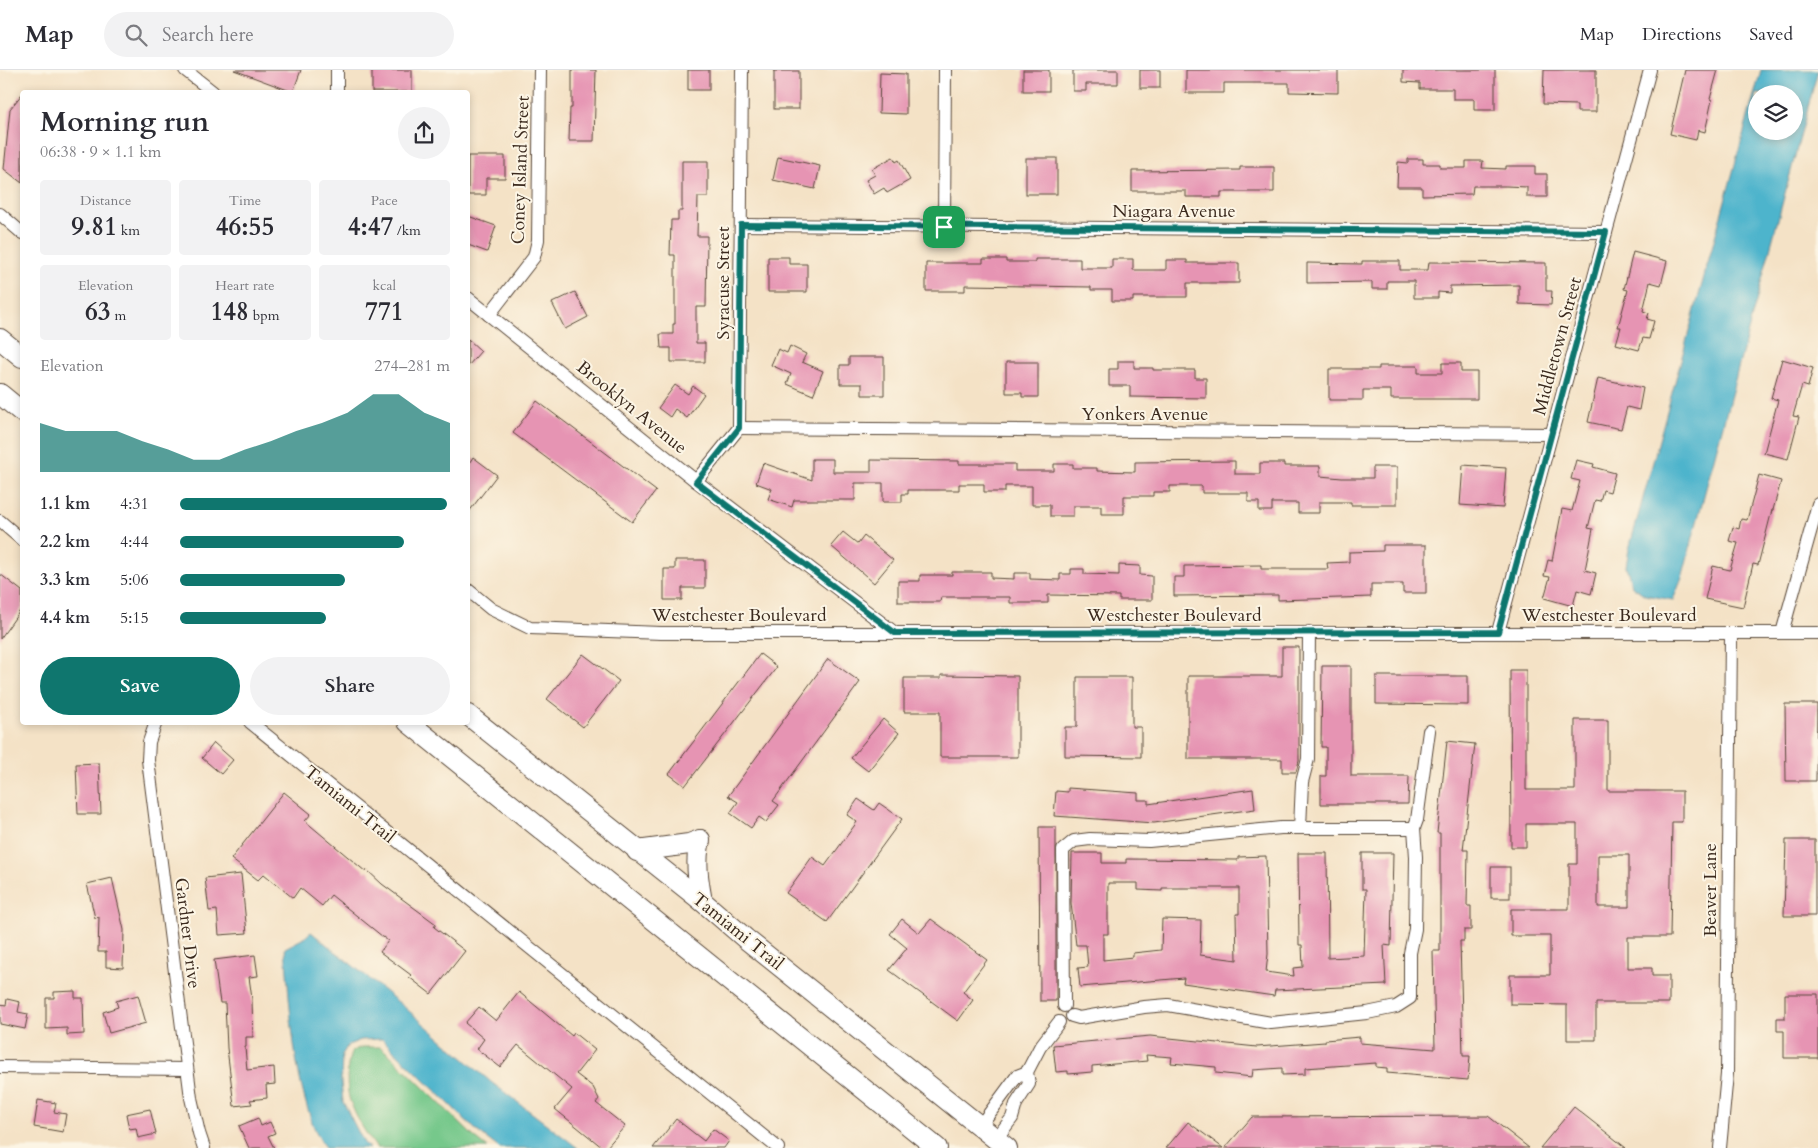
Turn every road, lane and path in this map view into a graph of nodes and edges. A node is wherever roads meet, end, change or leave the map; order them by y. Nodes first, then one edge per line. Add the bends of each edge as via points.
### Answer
1 (185, 70) edge
2 (337, 70) edge
3 (540, 70) edge
4 (742, 70) edge
5 (945, 70) edge
6 (1650, 70) edge
7 (210, 90) edge
8 (337, 90) edge
9 (0, 214) edge
10 (741, 225) junction
11 (944, 227) junction
12 (20, 231) edge
13 (1606, 232) junction
14 (470, 300) edge
15 (489, 315) junction
16 (0, 339) edge
17 (20, 355) edge
18 (0, 394) edge
19 (20, 410) edge
20 (739, 428) junction
21 (1551, 434) junction
22 (696, 482) junction
23 (1818, 504) edge
24 (0, 521) edge
25 (20, 538) edge
26 (470, 592) edge
27 (1310, 632) junction
28 (1498, 632) junction
29 (895, 633) junction
30 (1730, 633) junction
31 (1782, 633) junction
32 (1818, 633) edge
33 (470, 717) edge
34 (155, 725) edge
35 (254, 725) edge
36 (412, 725) edge
37 (1429, 731) dead end
38 (1300, 828) junction
39 (1414, 828) junction
40 (637, 851) junction
41 (702, 901) junction
42 (1068, 1011) junction
43 (0, 1067) edge
44 (187, 1069) junction
45 (1027, 1072) junction
46 (980, 1126) junction
47 (1001, 1144) edge
48 (204, 1148) edge
49 (778, 1148) edge
50 (937, 1148) edge
51 (1720, 1148) edge

1 - 7 street
2 - 8 street
3 - 15 street, Coney Island Street via 538,240 534,257
4 - 10 street, Syracuse Street
5 - 11 street
6 - 13 street, Middletown Street
9 - 12 street
10 - 11 street, Niagara Avenue
10 - 20 street, Syracuse Street
11 - 13 street, Niagara Avenue
13 - 21 street, Middletown Street
14 - 15 street, Brooklyn Avenue
15 - 22 street, Brooklyn Avenue
16 - 17 main road
18 - 19 main road
20 - 21 street, Yonkers Avenue
20 - 22 street
21 - 28 street, Middletown Street
22 - 29 street, Brooklyn Avenue
23 - 31 street
24 - 25 street
26 - 29 street, Westchester Boulevard via 491,609 530,628 661,633
27 - 28 street, Westchester Boulevard
27 - 29 street, Westchester Boulevard
27 - 38 street via 1308,758 1302,782
28 - 30 street, Westchester Boulevard
30 - 31 street, Westchester Boulevard
30 - 51 street, Beaver Lane via 1727,1074
31 - 32 street, Westchester Boulevard
33 - 40 main road, Tamiami Trail
34 - 44 street, Gardner Drive via 149,742 148,760
35 - 49 street, Tamiami Trail
36 - 50 main road
37 - 39 street
38 - 39 street
38 - 42 street via 1148,841 1090,839 1074,842 1063,850
39 - 42 street via 1415,929 1410,953 1410,998 1396,1007 1271,1023 1168,1005 1079,1018
40 - 41 main road, Tamiami Trail
40 - 41 main road via 664,849 700,840 697,879
41 - 46 main road, Tamiami Trail
42 - 45 street via 1067,1023 1059,1022 1040,1047
43 - 44 street
44 - 48 street, Gardner Drive via 194,1116
45 - 46 street via 1017,1076
45 - 47 street via 1029,1084 1016,1104
46 - 47 main road, Tamiami Trail

